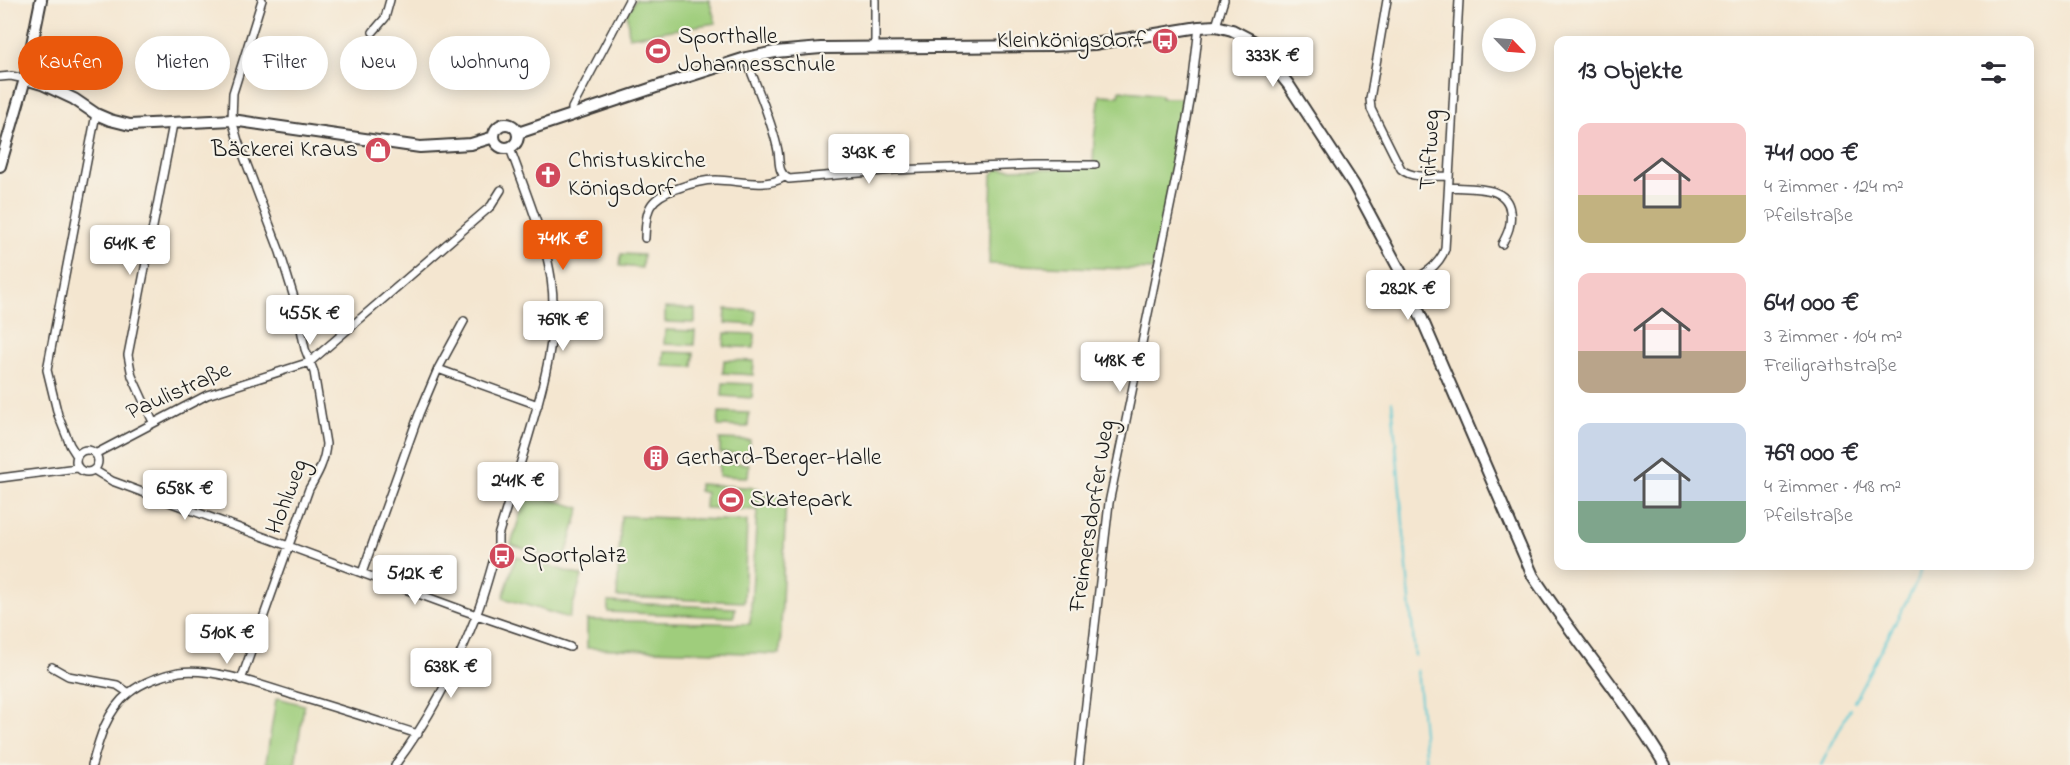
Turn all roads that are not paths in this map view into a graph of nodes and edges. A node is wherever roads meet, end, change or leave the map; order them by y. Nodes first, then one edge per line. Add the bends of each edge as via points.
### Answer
1 (41, 0) edge
2 (262, 0) edge
3 (390, 0) edge
4 (629, 0) edge
5 (875, 0) edge
6 (1224, 0) edge
7 (1387, 0) edge
8 (1459, 0) edge
9 (1216, 26) junction
10 (1200, 27) junction
11 (373, 32) dead end
12 (34, 36) edge
13 (875, 47) junction
14 (746, 58) junction
15 (0, 77) edge
16 (18, 78) edge
17 (22, 90) edge
18 (55, 90) edge
19 (96, 114) junction
20 (572, 115) junction
21 (232, 120) junction
22 (173, 124) junction
23 (518, 133) junction
24 (494, 137) junction
25 (510, 148) junction
26 (1095, 165) dead end
27 (0, 166) edge
28 (1448, 176) junction
29 (784, 177) junction
30 (1449, 187) junction
31 (501, 190) dead end
32 (645, 238) dead end
33 (1502, 244) dead end
34 (1406, 282) junction
35 (464, 321) dead end
36 (310, 362) junction
37 (438, 369) junction
38 (538, 405) junction
39 (153, 422) junction
40 (95, 454) junction
41 (77, 456) junction
42 (77, 468) junction
43 (94, 470) junction
44 (0, 478) edge
45 (289, 546) junction
46 (362, 573) junction
47 (476, 615) junction
48 (570, 647) dead end
49 (52, 667) dead end
50 (241, 680) junction
51 (129, 693) junction
52 (418, 734) junction
53 (92, 765) edge
54 (395, 765) edge
55 (1079, 765) edge
56 (1665, 765) edge

1 - 12 street
2 - 21 street via 233,93
3 - 11 street via 385,18
4 - 20 street via 572,108
5 - 13 street
6 - 9 street
7 - 28 street via 1371,109 1404,173
8 - 28 street, Triftweg
9 - 10 street
9 - 34 street via 1253,41 1288,84 1354,184
10 - 13 street via 1094,44
10 - 55 street, Freimersdorfer Weg via 1179,164 1109,503
13 - 14 street via 775,51
14 - 20 street
14 - 29 street via 777,144 779,168
15 - 16 street
17 - 27 street
18 - 19 street
19 - 22 street via 130,125
19 - 41 street via 47,370 58,415
20 - 23 street
21 - 22 street
21 - 24 street via 420,147 471,144
21 - 36 street, Hohlweg via 280,252
22 - 39 street via 128,355 132,376
23 - 24 street via 514,126 502,124
23 - 25 street via 518,140
24 - 25 street via 500,147
25 - 38 street via 552,280 553,333
26 - 29 street via 903,169 794,180
28 - 30 street, Triftweg
29 - 32 street via 773,183 695,182 665,192 652,201
30 - 33 street via 1494,191 1504,196 1511,218
30 - 34 street, Triftweg via 1442,256 1425,273
31 - 36 street, Paulistraße via 491,206
34 - 56 street via 1533,576
35 - 37 street
36 - 39 street, Paulistraße via 207,395
36 - 45 street, Hohlweg via 325,454
37 - 38 street
37 - 46 street
38 - 47 street
39 - 40 street, Paulistraße
40 - 41 street, Paulistraße via 86,450
40 - 43 street via 98,461
41 - 42 street
42 - 43 street via 83,472
42 - 44 street
43 - 45 street via 112,481
45 - 46 street
45 - 50 street, Hohlweg
46 - 47 street
47 - 48 street
47 - 52 street
49 - 51 street via 68,676 117,685
50 - 51 street via 180,672
50 - 52 street
51 - 53 street via 113,710 103,729
52 - 54 street

